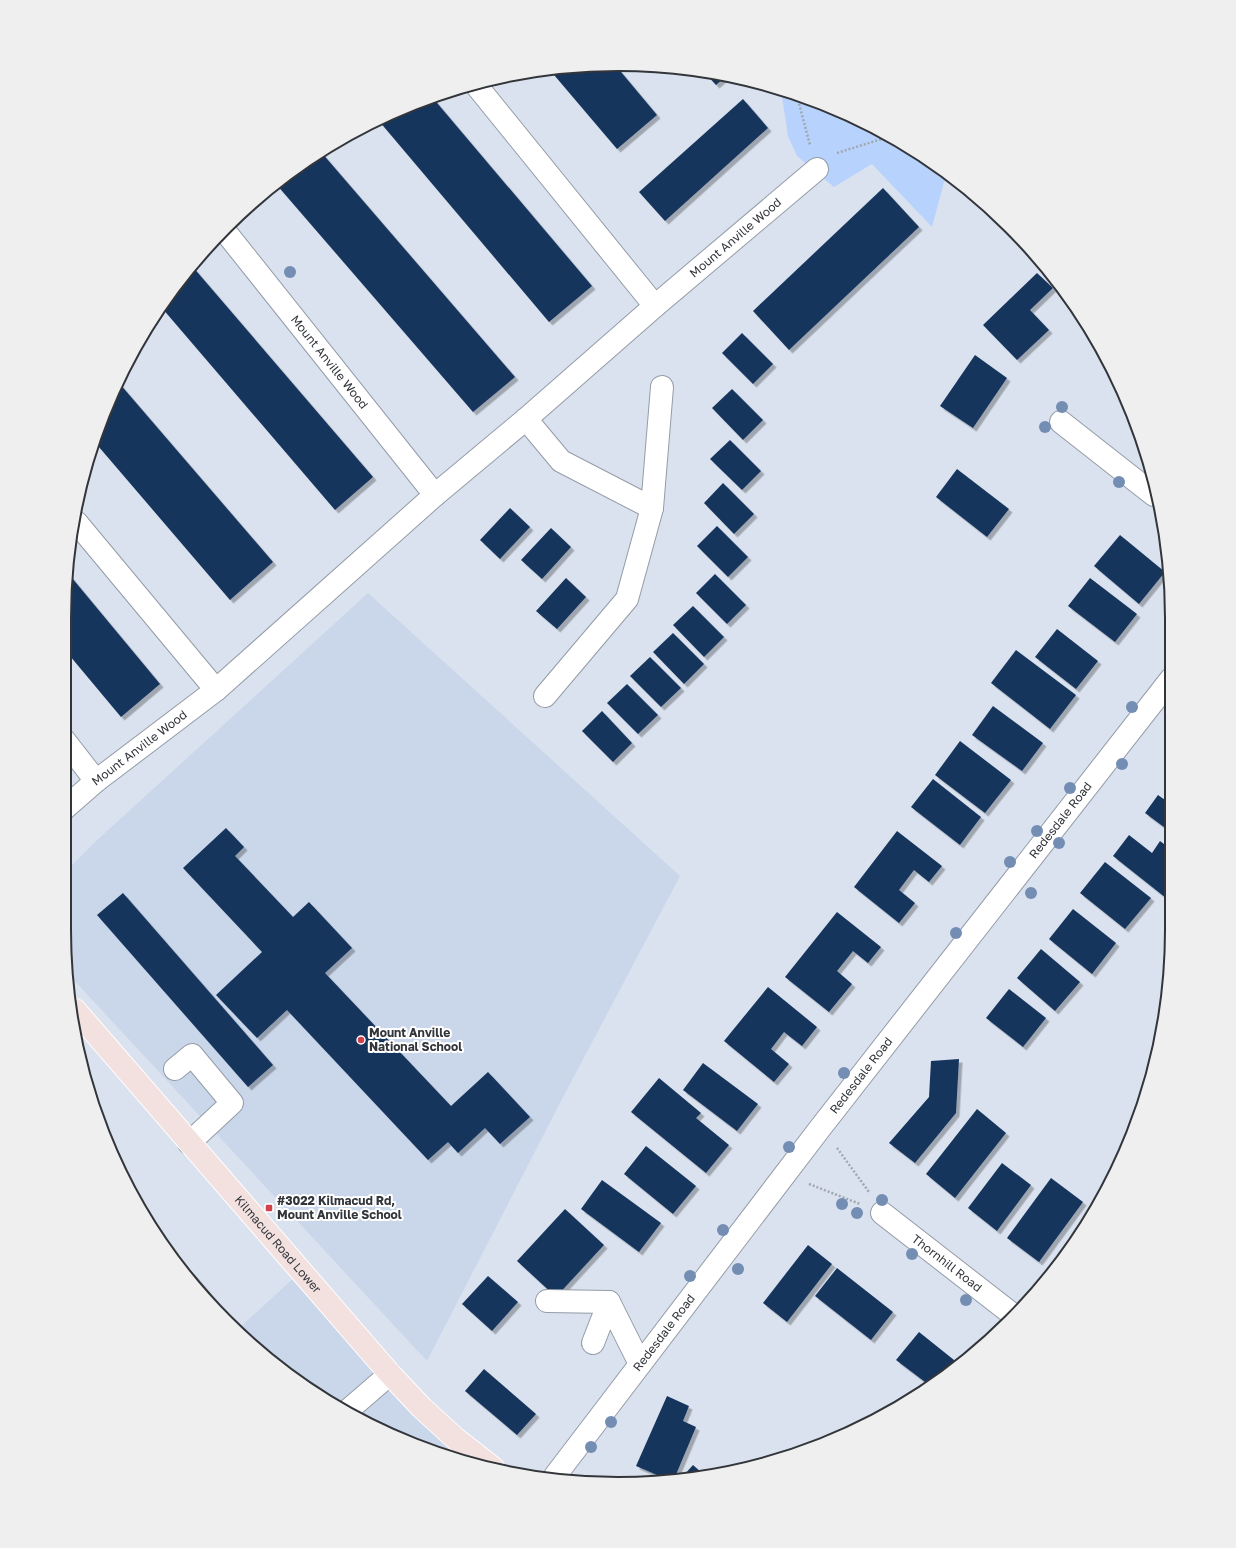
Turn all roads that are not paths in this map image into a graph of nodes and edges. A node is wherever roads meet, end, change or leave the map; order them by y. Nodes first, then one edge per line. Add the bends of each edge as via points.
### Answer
1 (479, 89) edge
2 (817, 169) road end
3 (228, 235) edge
4 (655, 306) junction
5 (662, 387) dead end
6 (526, 419) junction
7 (1061, 422) dead end
8 (1150, 492) edge
9 (435, 495) junction
10 (652, 508) junction
11 (80, 525) edge
12 (1165, 687) edge
13 (216, 690) junction
14 (545, 696) dead end
15 (71, 749) edge
16 (96, 781) junction
17 (71, 802) edge
18 (78, 1014) edge
19 (175, 1069) dead end
20 (189, 1143) junction
21 (882, 1213) road end
22 (547, 1301) dead end
23 (609, 1302) junction
24 (1010, 1312) edge
25 (593, 1343) dead end
26 (640, 1364) junction
27 (390, 1374) junction
28 (351, 1408) edge
29 (482, 1459) edge
30 (557, 1473) edge

1 - 4 street
2 - 4 street, Mount Anville Wood
3 - 9 street, Mount Anville Wood
4 - 6 street, Mount Anville Wood
5 - 10 street
6 - 9 street, Mount Anville Wood
6 - 10 street via 562,461
7 - 8 street
9 - 13 street, Mount Anville Wood
10 - 14 street via 627,599
11 - 13 street
12 - 26 street, Redesdale Road via 821,1127
13 - 16 street, Mount Anville Wood
15 - 16 street
16 - 17 street, Mount Anville Wood
18 - 20 main road, Kilmacud Road Lower
19 - 20 street via 192,1055 232,1103
20 - 27 main road, Kilmacud Road Lower
21 - 24 street, Thornhill Road
22 - 23 street
23 - 25 street
23 - 26 street
26 - 30 street, Redesdale Road
27 - 28 street
27 - 29 main road, Kilmacud Road Lower via 422,1408

